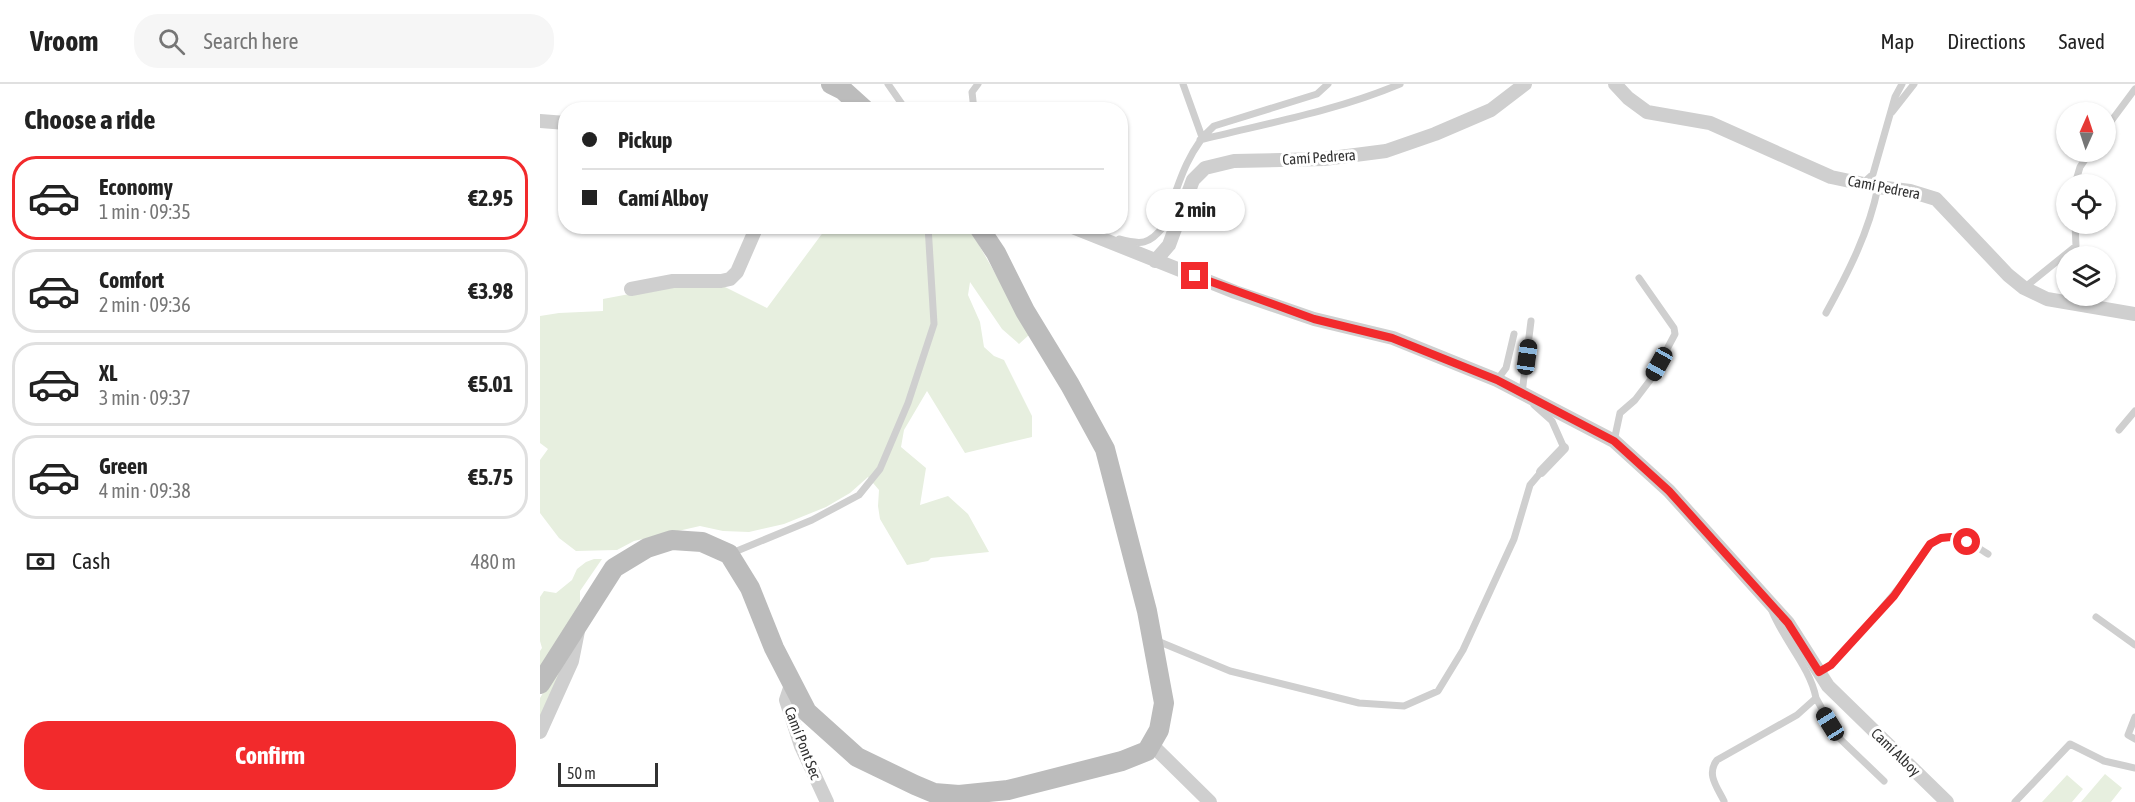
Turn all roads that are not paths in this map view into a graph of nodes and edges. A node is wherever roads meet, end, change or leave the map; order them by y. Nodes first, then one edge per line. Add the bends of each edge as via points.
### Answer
1 (831, 84) edge
2 (888, 84) edge
3 (978, 84) edge
4 (1183, 84) edge
5 (1328, 84) edge
6 (1400, 84) edge
7 (1525, 84) edge
8 (1615, 84) edge
9 (1902, 84) edge
10 (1914, 84) edge
11 (2135, 90) edge
12 (856, 102) edge
13 (900, 102) edge
14 (973, 102) edge
15 (1890, 114) junction
16 (2116, 115) edge
17 (540, 121) edge
18 (558, 122) edge
19 (1201, 138) junction
20 (1863, 183) junction
21 (1878, 187) junction
22 (754, 234) edge
23 (928, 234) edge
24 (983, 234) edge
25 (1089, 234) edge
26 (1097, 234) edge
27 (2075, 234) edge
28 (1155, 261) junction
29 (1639, 278) dead end
30 (2024, 288) junction
31 (631, 289) dead end
32 (1826, 313) dead end
33 (2135, 314) edge
34 (1531, 321) dead end
35 (1514, 334) dead end
36 (1497, 380) junction
37 (1522, 392) junction
38 (2135, 411) edge
39 (2119, 430) dead end
40 (1614, 441) junction
41 (1564, 448) joint
42 (1541, 472) joint
43 (729, 554) junction
44 (1988, 554) dead end
45 (1767, 601) junction
46 (2096, 617) dead end
47 (581, 620) junction
48 (1152, 639) junction
49 (2135, 645) edge
50 (1819, 672) junction
51 (792, 682) junction
52 (540, 684) edge
53 (1816, 698) junction
54 (2135, 717) edge
55 (540, 732) edge
56 (2135, 739) edge
57 (1151, 744) junction
58 (2135, 768) edge
59 (1884, 781) dead end
60 (1724, 801) edge
61 (827, 802) edge
62 (1210, 802) edge
63 (1947, 802) edge
64 (2015, 802) edge

1 - 12 main road
2 - 13 lane
3 - 14 lane via 972,92
4 - 19 lane
5 - 19 lane via 1317,94 1214,126
6 - 19 lane via 1365,99
7 - 28 street, Camí Pedrera via 1491,110 1386,151 1324,159 1234,161 1205,168 1193,180 1169,245
8 - 20 street, Camí Pedrera via 1647,112 1710,123 1831,177
9 - 15 lane
10 - 15 lane
11 - 16 lane
15 - 20 lane via 1873,174
17 - 18 street
19 - 26 lane via 1156,237 1144,243 1131,243
20 - 21 street, Camí Pedrera
21 - 30 street, Camí Pedrera via 1936,199
21 - 32 lane via 1874,211 1852,266
22 - 31 street via 730,279 673,281
23 - 43 lane via 934,324 908,404 880,469 859,495 812,520
24 - 48 main road via 1105,449
25 - 28 street, Camí Alboy
27 - 30 lane via 2076,246
28 - 36 street, Camí Alboy via 1314,319 1392,338
29 - 40 lane via 1675,334 1651,380 1620,413
30 - 33 street, Camí Pedrera via 2047,299
34 - 37 lane
35 - 36 lane via 1506,368
36 - 37 street, Camí Alboy
37 - 40 street, Camí Alboy
37 - 41 lane via 1552,421
38 - 39 lane
40 - 45 street, Camí Alboy via 1669,491
41 - 42 street
42 - 48 lane via 1530,485 1514,539 1463,650 1438,691 1404,706 1359,703 1230,671
43 - 47 main road via 702,542 672,540 647,548 614,568
43 - 51 main road via 750,588
44 - 50 lane via 1951,537 1930,544 1894,596 1831,665
45 - 50 street, Camí Alboy via 1788,623
45 - 53 lane via 1779,629 1813,683
46 - 49 lane
47 - 52 main road
47 - 55 street via 572,661
48 - 57 main road via 1164,704 1159,730
50 - 63 street, Camí Alboy via 1828,686
51 - 57 main road via 807,712 857,757 934,793 959,795 1008,790 1122,761 1147,751
51 - 61 street, Camí Pont Sec via 786,700 801,746
53 - 59 lane via 1837,736
53 - 60 lane via 1797,715 1717,760 1711,775
54 - 56 lane via 2128,735
57 - 62 street
58 - 64 lane via 2104,761 2070,744

